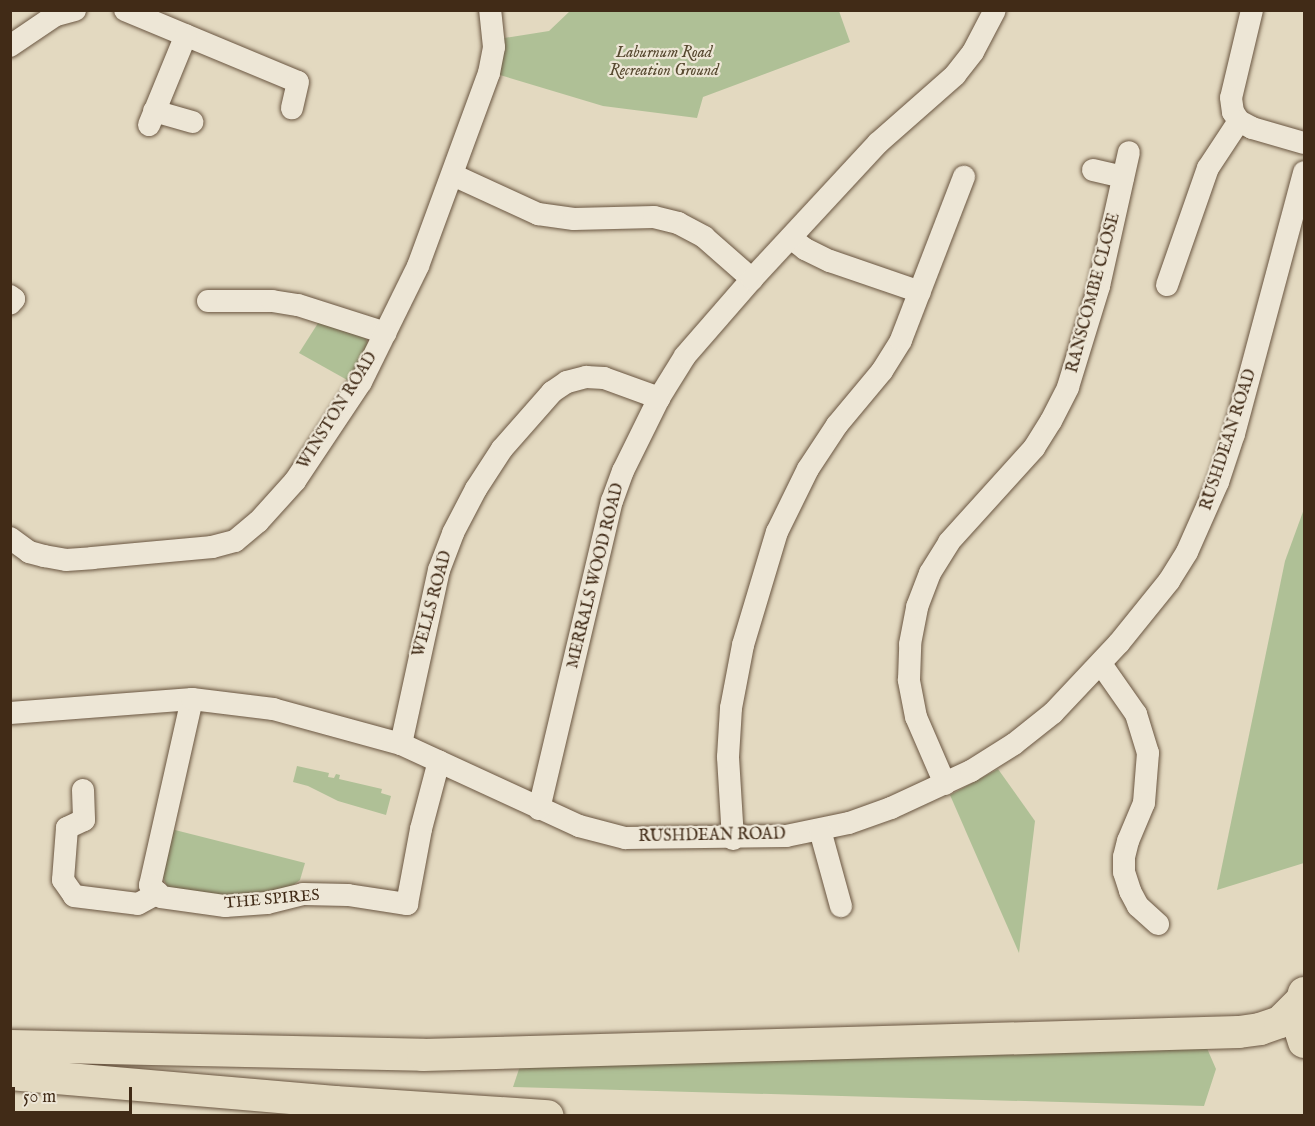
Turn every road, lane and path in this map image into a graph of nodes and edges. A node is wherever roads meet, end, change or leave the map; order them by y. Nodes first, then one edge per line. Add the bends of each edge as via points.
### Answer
1 (125, 10) edge
2 (490, 10) edge
3 (995, 10) edge
4 (1252, 10) edge
5 (62, 12) edge
6 (186, 35) junction
7 (10, 46) edge
8 (292, 108) dead end
9 (1239, 121) junction
10 (192, 122) dead end
11 (1305, 143) edge
12 (1129, 152) dead end
13 (1093, 170) dead end
14 (1305, 172) edge
15 (453, 175) junction
16 (964, 177) dead end
17 (1123, 177) junction
18 (791, 238) junction
19 (752, 279) junction
20 (1167, 285) dead end
21 (920, 291) junction
22 (10, 296) edge
23 (208, 301) dead end
24 (10, 304) edge
25 (386, 333) junction
26 (659, 398) junction
27 (10, 538) edge
28 (1101, 664) junction
29 (192, 699) junction
30 (10, 713) edge
31 (401, 744) junction
32 (439, 762) junction
33 (945, 784) junction
34 (83, 790) dead end
35 (539, 809) junction
36 (820, 830) junction
37 (733, 839) junction
38 (158, 893) junction
39 (841, 906) dead end
40 (1158, 924) dead end
41 (1302, 997) edge
42 (1305, 1042) edge
43 (10, 1046) edge
44 (10, 1074) edge
45 (548, 1116) edge

1 - 6 street
2 - 15 street, WINSTON ROAD via 494,47 489,73
3 - 18 street, MERRALS WOOD ROAD via 973,52 955,75 878,143
4 - 9 street via 1231,98
5 - 7 street
6 - 8 street via 298,82
6 - 10 street via 152,118
9 - 11 street
9 - 20 street via 1208,168
12 - 17 street, RANSCOMBE CLOSE
13 - 17 street
14 - 28 street, RUSHDEAN ROAD via 1234,434 1202,523 1169,581
15 - 19 street via 538,214 574,219 654,217 678,223 701,235
15 - 25 street, WINSTON ROAD via 418,266
16 - 21 street
17 - 33 street, RANSCOMBE CLOSE via 1099,286 1068,387 1034,448 949,542 930,573 917,608 909,680 916,717
18 - 19 street, MERRALS WOOD ROAD
18 - 21 street via 830,261
19 - 26 street, MERRALS WOOD ROAD via 685,356
21 - 37 street via 901,340 808,469 777,532 743,645 731,708 728,757
22 - 24 street via 14,298
23 - 25 street via 298,305
25 - 27 street, WINSTON ROAD via 361,382 295,481 235,541 183,551 66,560 29,552
26 - 31 street, WELLS ROAD via 604,378 567,382 552,392 502,449 453,533 439,570
26 - 35 street, MERRALS WOOD ROAD via 612,501
28 - 33 street, RUSHDEAN ROAD via 1053,713 1014,744
28 - 40 street via 1136,714 1148,753 1144,803 1128,842 1124,872 1138,906
29 - 30 street, RUSHDEAN ROAD
29 - 31 street, RUSHDEAN ROAD via 273,709
29 - 38 street via 150,885
31 - 32 street, RUSHDEAN ROAD
32 - 35 street, RUSHDEAN ROAD
32 - 38 street, THE SPIRES via 407,904 348,895 303,894 267,903 225,906 160,897
33 - 36 street, RUSHDEAN ROAD via 891,808
34 - 38 street via 84,820 67,828 63,880 74,896 138,904
35 - 37 street, RUSHDEAN ROAD via 579,826 625,838
36 - 37 street, RUSHDEAN ROAD
36 - 39 street
41 - 42 highway via 1298,1018
41 - 43 highway via 1280,1022 1239,1032 423,1054
44 - 45 highway

